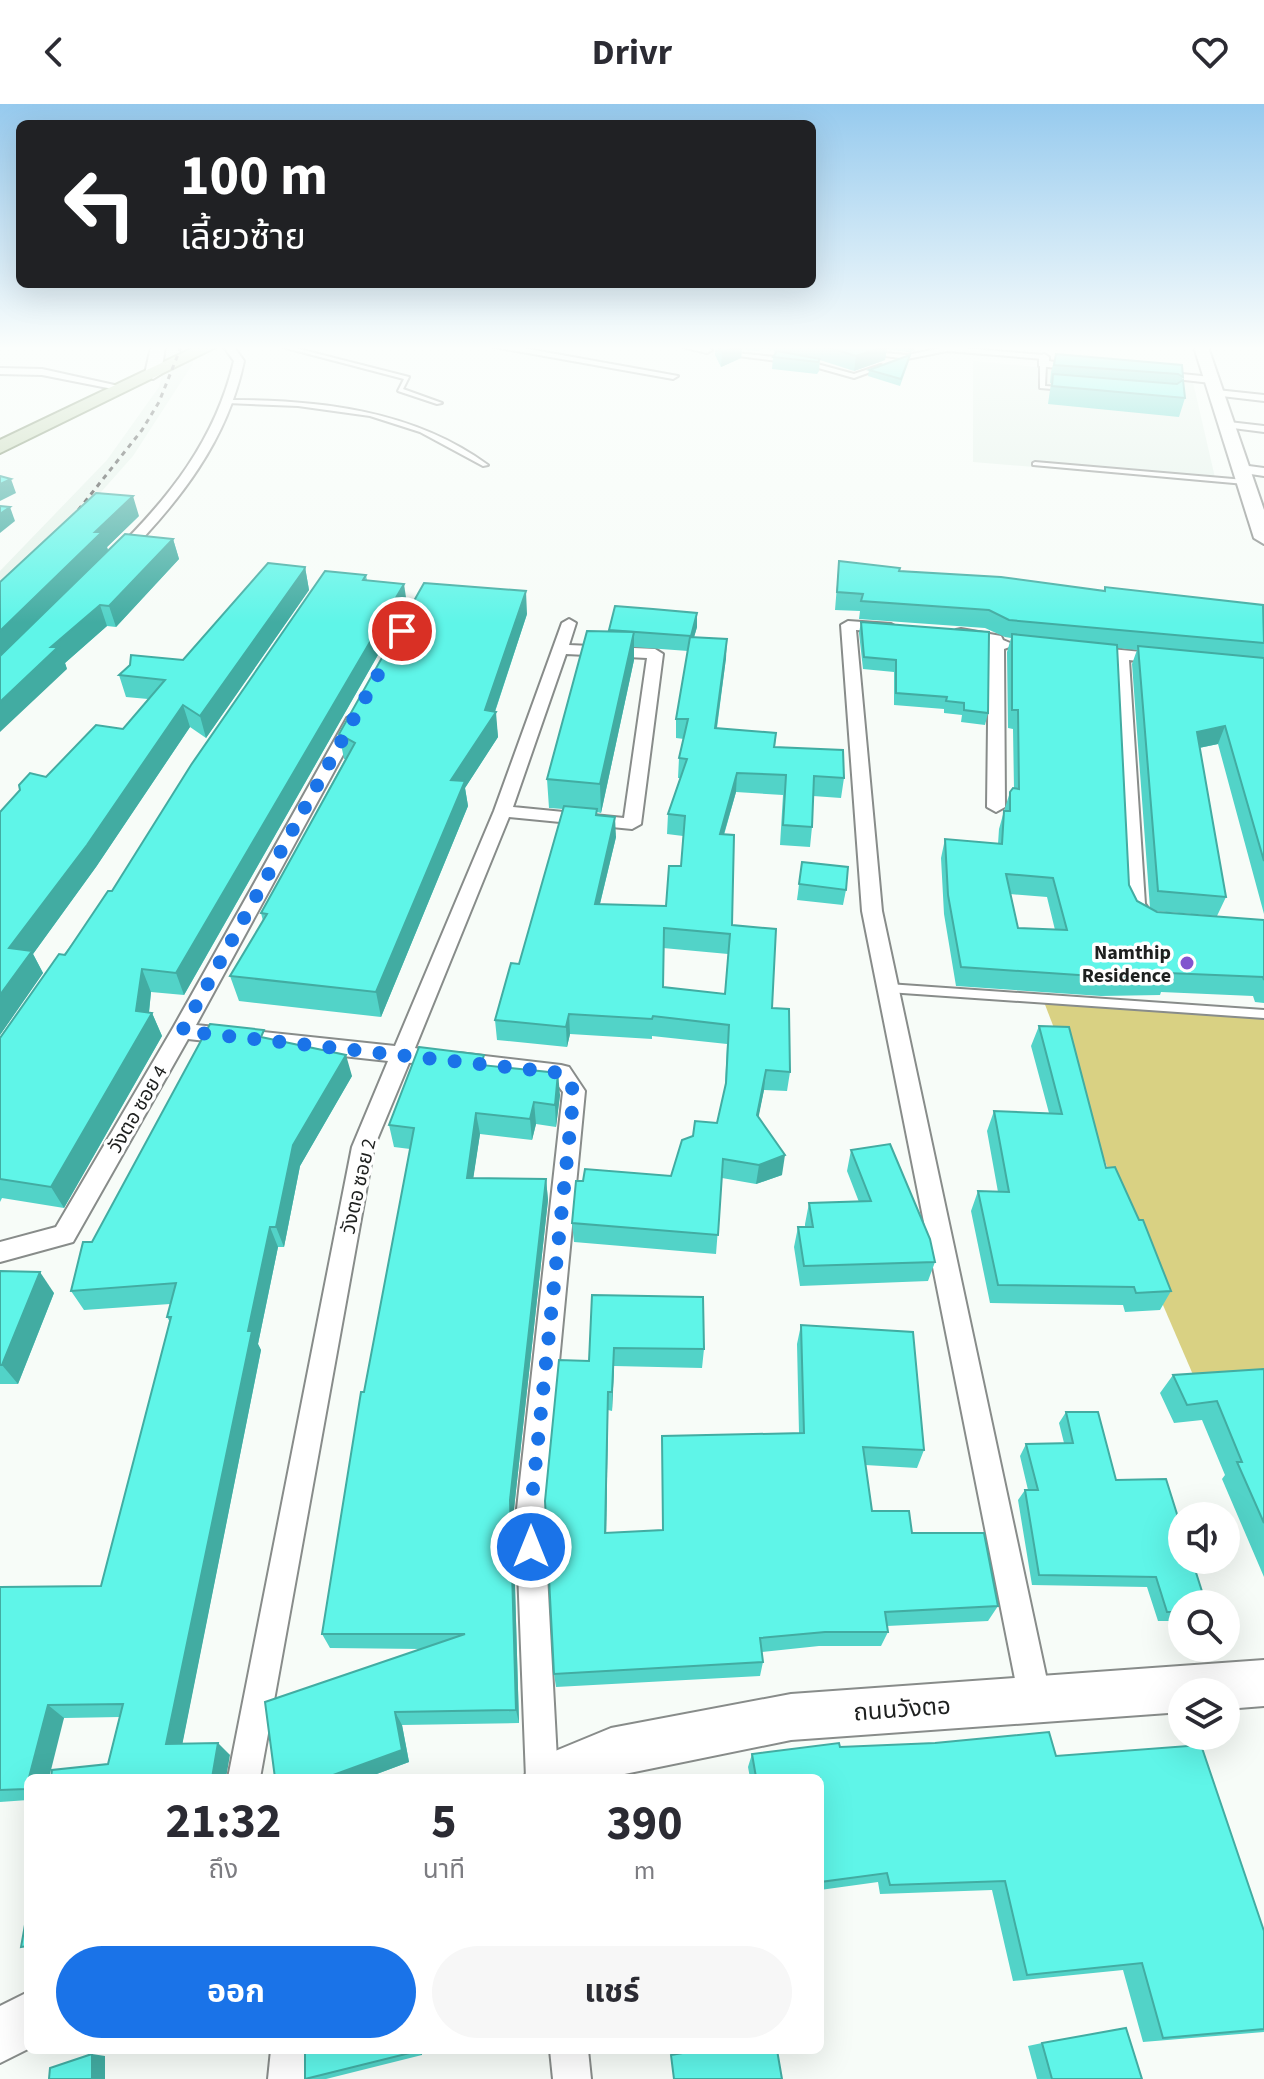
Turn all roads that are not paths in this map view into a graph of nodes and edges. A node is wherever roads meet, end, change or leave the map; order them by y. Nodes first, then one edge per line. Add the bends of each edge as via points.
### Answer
1 (48, 439) edge
2 (211, 439) edge
3 (437, 439) edge
4 (1233, 439) edge
5 (0, 462) edge
6 (1035, 464) dead end
7 (485, 465) dead end
8 (1264, 472) edge
9 (1243, 476) junction
10 (1264, 538) edge
11 (111, 563) edge
12 (569, 623) dead end
13 (909, 629) edge
14 (939, 631) edge
15 (996, 644) junction
16 (1027, 646) edge
17 (562, 649) junction
18 (1074, 651) edge
19 (1121, 655) junction
20 (1184, 661) edge
21 (364, 701) edge
22 (996, 807) dead end
23 (503, 811) junction
24 (1163, 922) edge
25 (888, 988) junction
26 (1264, 1014) edge
27 (182, 1031) junction
28 (403, 1054) junction
29 (0, 1252) edge
30 (1264, 1683) edge
31 (1035, 1699) junction
32 (245, 1774) edge
33 (542, 1774) edge
34 (558, 1774) edge
35 (24, 2021) edge
36 (0, 2036) edge
37 (290, 2054) edge
38 (569, 2054) edge
39 (287, 2079) edge
40 (572, 2079) edge

1 - 5 main road
2 - 11 street via 195,471
3 - 7 lane
4 - 9 street
6 - 9 lane
8 - 9 street
9 - 10 street
12 - 17 street, วังตอ ซอย 2
13 - 25 street via 848,625 872,911
14 - 15 street via 985,635
15 - 16 street
15 - 22 street
17 - 23 street, วังตอ ซอย 2
17 - 23 street via 655,654 632,824
18 - 19 street
19 - 20 street
19 - 24 street via 1135,904 1149,922
21 - 27 street, วังตอ ซอย 4
23 - 28 street, วังตอ ซอย 2
25 - 26 lane
25 - 31 street
27 - 28 street
27 - 29 street, วังตอ ซอย 4 via 64,1235
28 - 32 street, วังตอ ซอย 2 via 363,1147
28 - 33 street via 561,1073 574,1091 530,1518
30 - 31 street, ถนนวังตอ
31 - 34 street, ถนนวังตอ via 791,1717 611,1752
35 - 36 street
37 - 39 street
38 - 40 street

